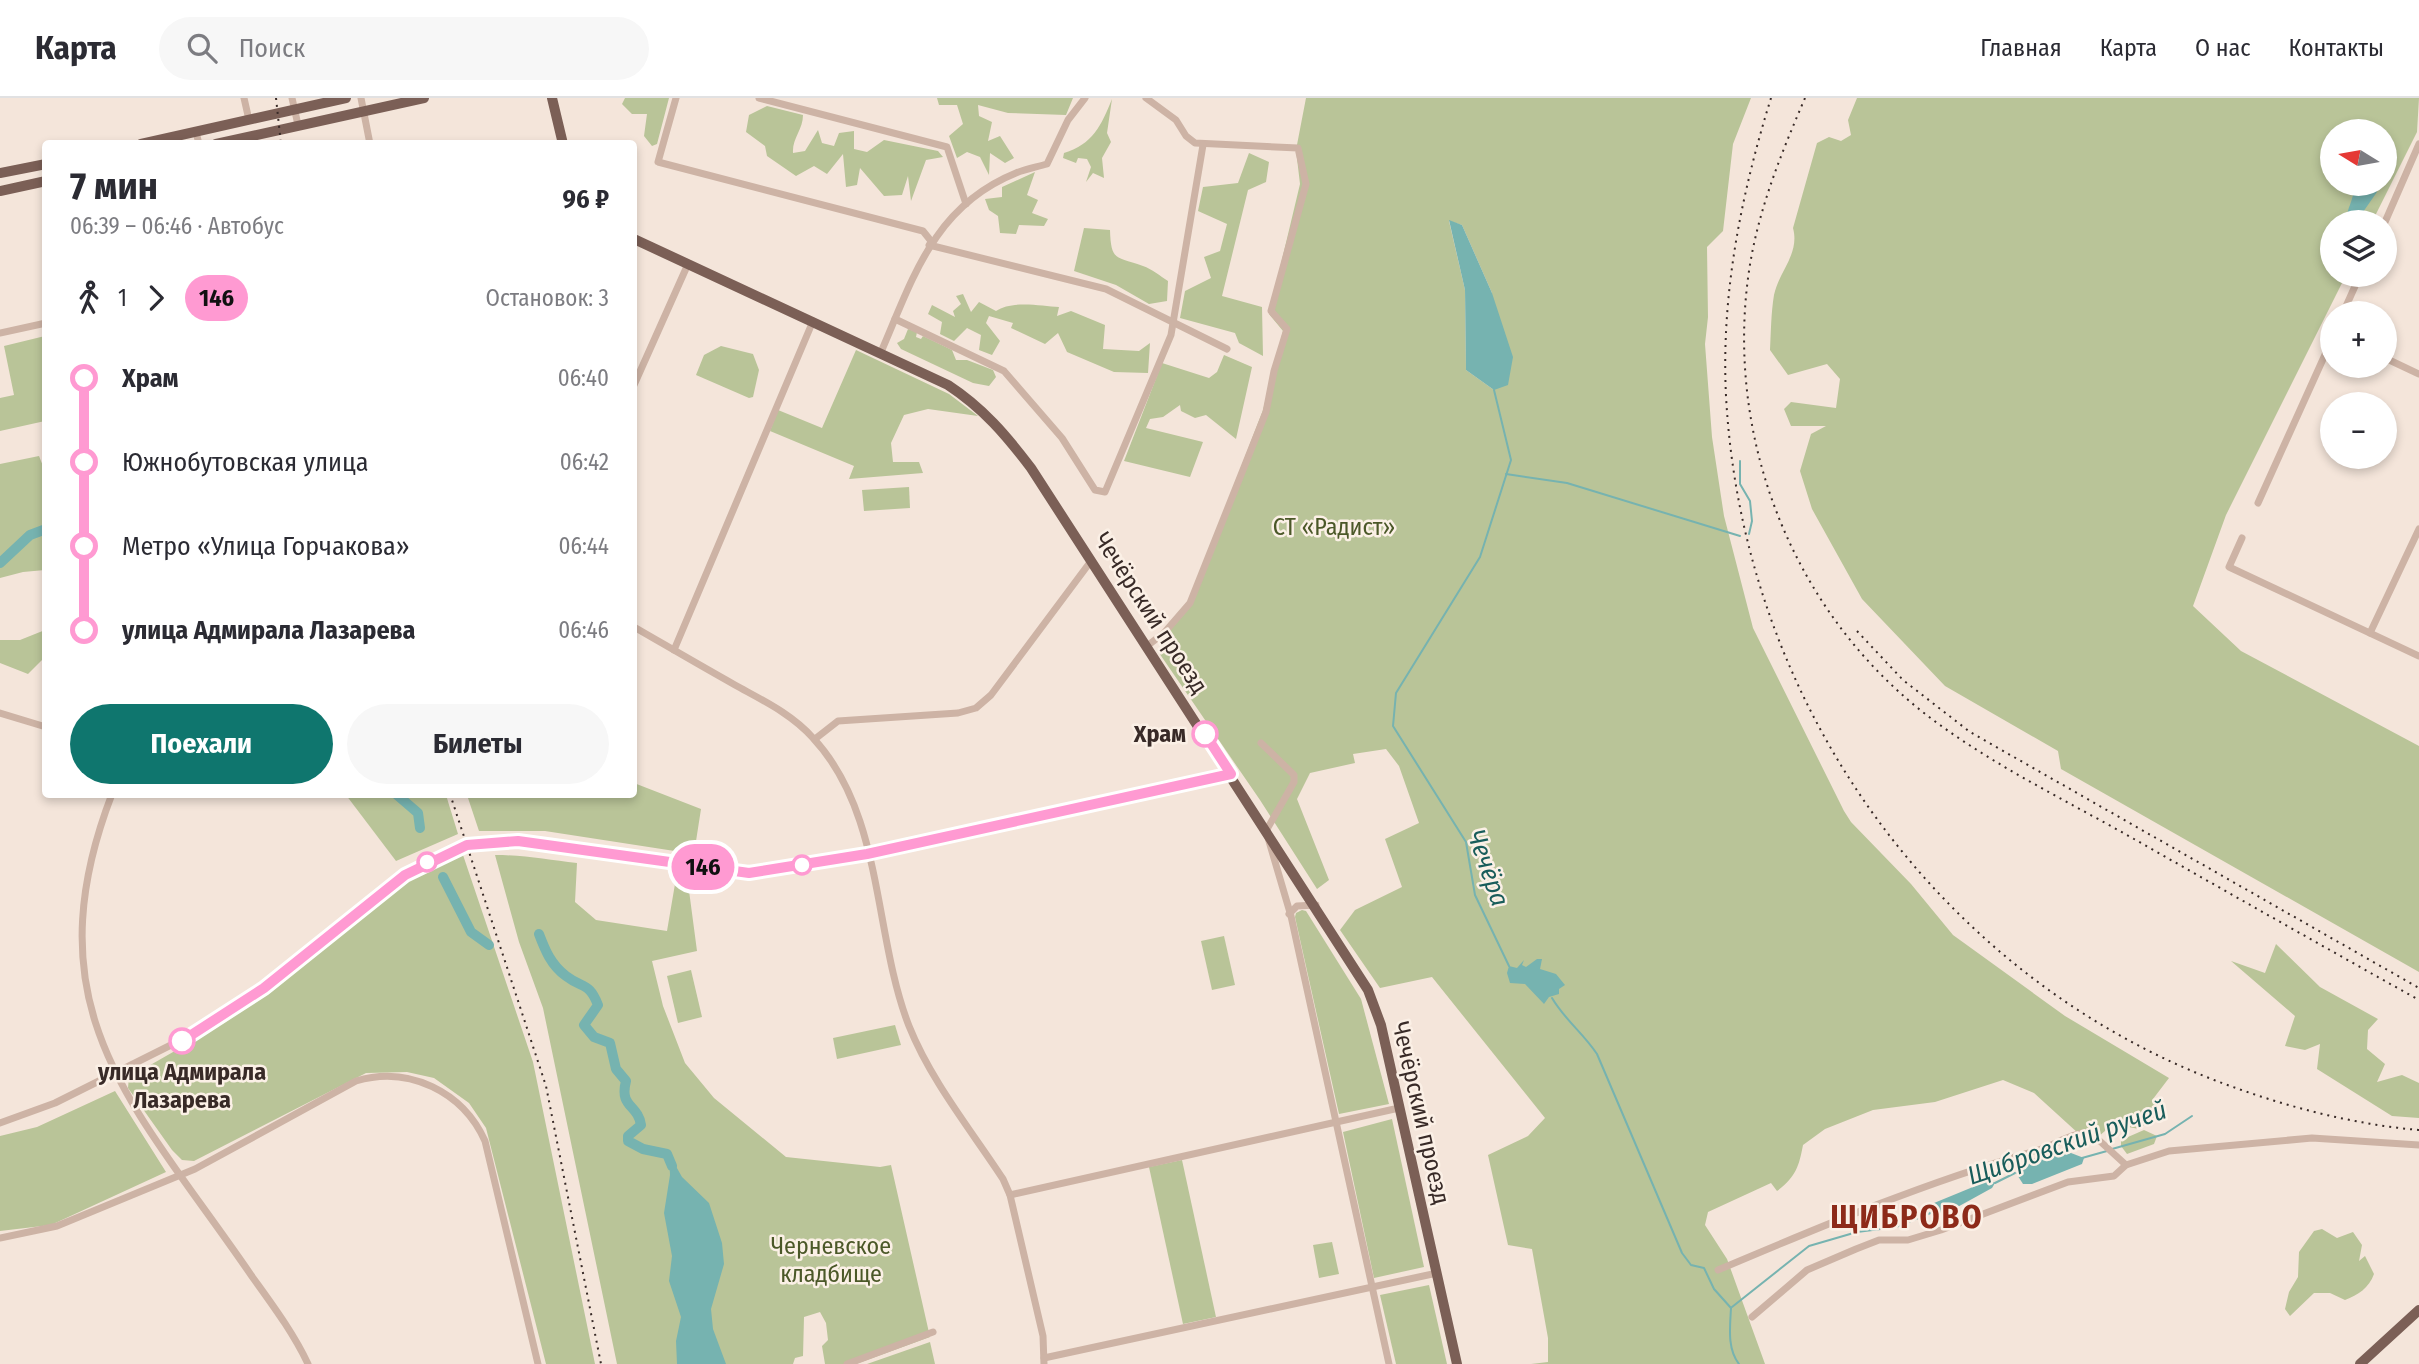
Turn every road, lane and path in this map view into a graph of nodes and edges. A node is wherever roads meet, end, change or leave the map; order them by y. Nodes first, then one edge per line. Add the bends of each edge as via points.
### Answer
1 (244, 98) edge
2 (292, 98) edge
3 (346, 98) edge
4 (361, 98) edge
5 (424, 98) edge
6 (552, 98) edge
7 (676, 98) edge
8 (759, 98) edge
9 (1085, 98) edge
10 (1146, 98) edge
11 (295, 110) junction
12 (364, 111) junction
13 (249, 120) junction
14 (299, 125) junction
15 (197, 132) junction
16 (160, 140) edge
17 (198, 140) edge
18 (233, 140) edge
19 (369, 140) edge
20 (562, 140) edge
21 (2419, 144) edge
22 (1203, 145) junction
23 (42, 164) edge
24 (0, 173) edge
25 (42, 182) edge
26 (0, 191) edge
27 (966, 204) junction
28 (2390, 210) edge
29 (637, 240) edge
30 (930, 243) junction
31 (688, 264) junction
32 (895, 319) junction
33 (813, 321) junction
34 (1174, 323) junction
35 (42, 324) edge
36 (0, 333) edge
37 (1227, 349) dead end
38 (881, 352) junction
39 (2397, 364) edge
40 (2320, 366) edge
41 (2419, 374) edge
42 (637, 378) edge
43 (2258, 503) dead end
44 (2419, 529) edge
45 (2242, 538) dead end
46 (1091, 561) junction
47 (637, 629) edge
48 (2370, 633) junction
49 (1147, 646) junction
50 (674, 650) junction
51 (2419, 656) edge
52 (0, 713) edge
53 (42, 726) edge
54 (815, 739) junction
55 (1261, 743) dead end
56 (1231, 774) junction
57 (110, 798) edge
58 (1266, 831) junction
59 (867, 854) junction
60 (1316, 905) junction
61 (1289, 914) junction
62 (115, 1075) junction
63 (1399, 1108) junction
64 (0, 1123) edge
65 (1337, 1123) junction
66 (2419, 1145) edge
67 (2126, 1165) junction
68 (181, 1175) junction
69 (1010, 1195) junction
70 (0, 1238) edge
71 (1718, 1270) dead end
72 (1437, 1273) junction
73 (1372, 1286) junction
74 (2419, 1310) edge
75 (1752, 1317) dead end
76 (933, 1332) dead end
77 (1044, 1361) edge
78 (308, 1364) edge
79 (538, 1364) edge
80 (846, 1364) edge
81 (1389, 1364) edge
82 (1457, 1364) edge
83 (2360, 1364) edge

1 - 13 street
2 - 11 street
3 - 11 main road
4 - 12 street
5 - 12 main road
6 - 20 main road
7 - 30 street via 657,162 923,231
8 - 27 street via 947,147
9 - 27 street via 1068,120 1047,163 1015,173
10 - 22 street via 1176,120 1186,136
11 - 13 main road
11 - 14 street
12 - 14 main road
12 - 19 street
13 - 15 main road
14 - 18 main road
15 - 16 main road
15 - 17 street
21 - 28 street
22 - 34 street
22 - 49 street via 1298,148 1306,184 1271,311 1287,329 1266,412 1190,603
23 - 24 main road
25 - 26 main road
27 - 30 street
29 - 31 main road, Чечёрский проезд
30 - 32 street
30 - 34 street via 1106,289
31 - 33 main road, Чечёрский проезд
31 - 42 street
32 - 34 street via 1004,371 1062,438 1100,493 1105,492
32 - 38 street
33 - 38 main road, Чечёрский проезд
33 - 50 street
34 - 37 street
35 - 36 street
38 - 46 main road, Чечёрский проезд via 948,385 997,423
39 - 41 street
40 - 43 street
44 - 48 street
45 - 48 street via 2229,567
46 - 49 main road, Чечёрский проезд
46 - 54 street via 991,695 976,708 838,721
47 - 50 street
48 - 51 street
49 - 56 main road, Чечёрский проезд
50 - 54 street via 782,712
52 - 53 street
54 - 59 street via 846,788
55 - 58 street via 1295,778
56 - 58 main road, Чечёрский проезд
56 - 59 street
57 - 62 street via 88,873 82,930 90,1008
58 - 60 main road, Чечёрский проезд
58 - 61 street
59 - 62 street via 749,873 518,841 467,845 405,875 222,1018
59 - 69 street via 908,1024 937,1080
60 - 61 street via 1297,906
60 - 63 main road, Чечёрский проезд via 1368,990 1381,1025
61 - 65 street
62 - 64 street via 24,1117
62 - 68 street
63 - 65 street
63 - 72 main road, Чечёрский проезд
65 - 69 street
65 - 73 street
66 - 67 street via 2356,1139 2284,1140 2169,1150
67 - 71 street via 2090,1132 2080,1133 2046,1148 1952,1175
67 - 75 street via 2114,1175 2068,1182 1919,1237 1880,1240 1856,1249 1807,1270
68 - 70 street via 57,1226
68 - 78 street
68 - 79 street via 356,1081 401,1077 438,1089 467,1113 485,1141
69 - 77 street via 1043,1336
72 - 73 street
72 - 82 main road, Чечёрский проезд
73 - 77 street
73 - 81 street
74 - 83 main road
76 - 80 street

